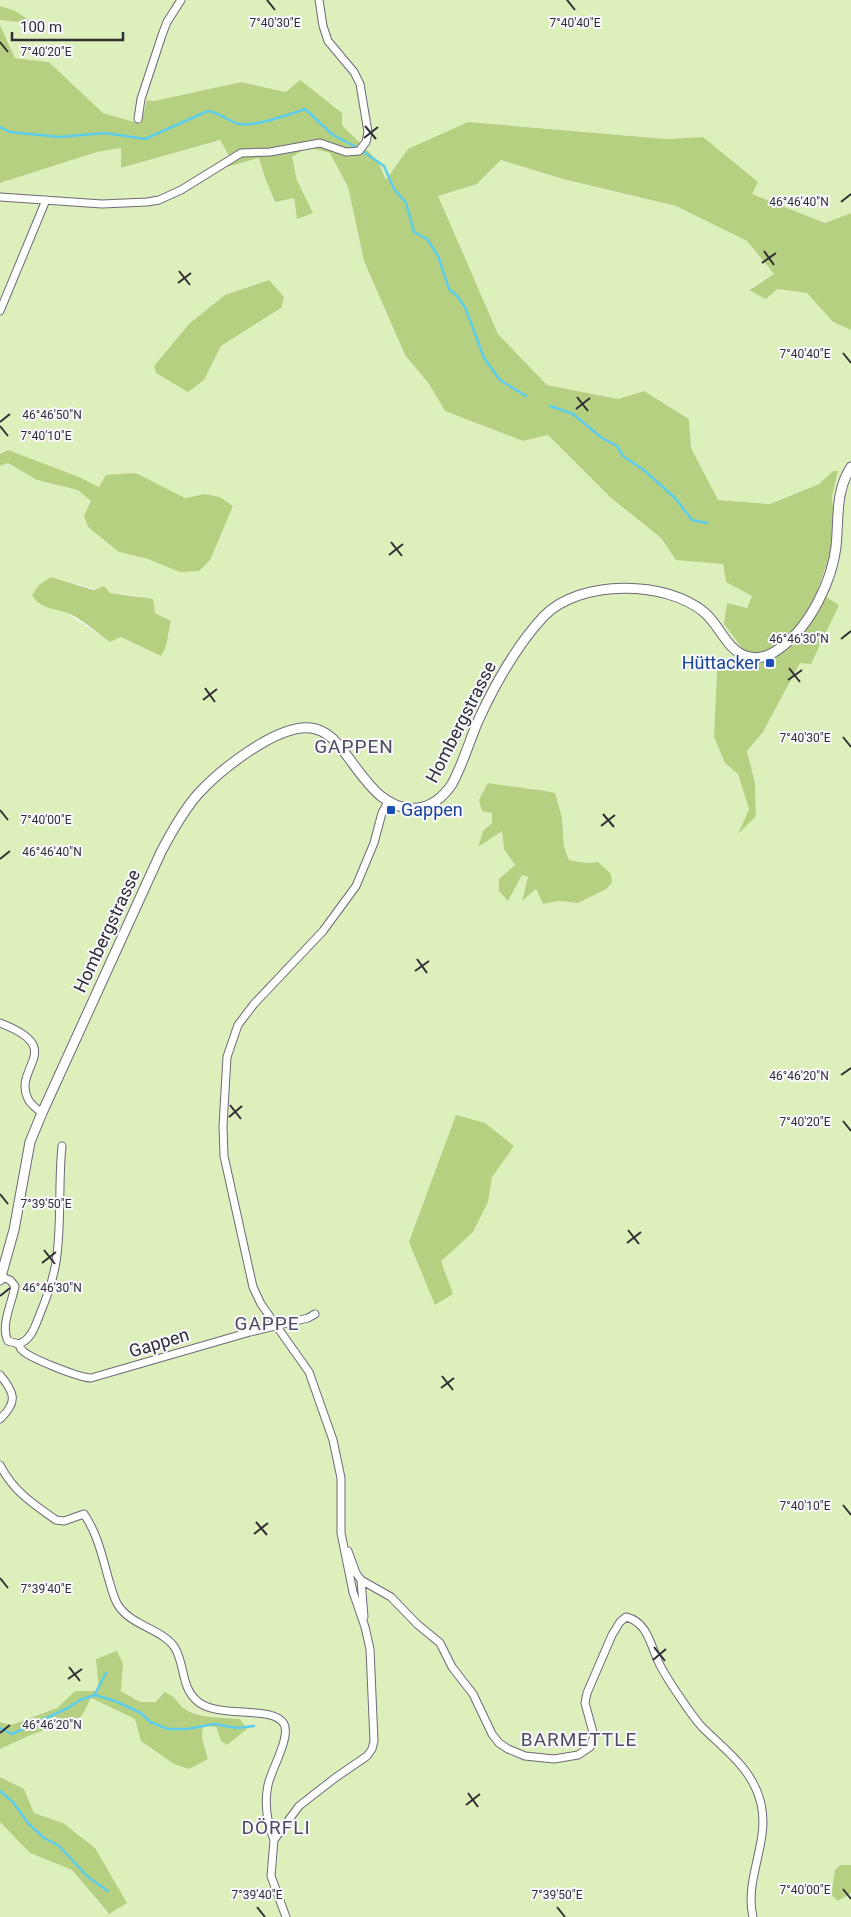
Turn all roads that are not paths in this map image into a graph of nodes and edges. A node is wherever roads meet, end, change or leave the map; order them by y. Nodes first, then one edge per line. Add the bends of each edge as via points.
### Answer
1 (181, 0) edge
2 (319, 0) edge
3 (138, 119) dead end
4 (0, 197) edge
5 (46, 200) junction
6 (0, 311) edge
7 (851, 467) edge
8 (388, 802) junction
9 (0, 1024) edge
10 (42, 1113) junction
11 (62, 1146) dead end
12 (0, 1278) edge
13 (315, 1314) dead end
14 (276, 1326) junction
15 (19, 1344) junction
16 (0, 1375) edge
17 (0, 1419) edge
18 (0, 1466) edge
19 (342, 1541) junction
20 (361, 1580) junction
21 (365, 1627) junction
22 (274, 1840) junction
23 (286, 1917) edge
24 (753, 1917) edge

1 - 3 street via 162,34 140,99
2 - 5 street via 328,41 360,84 368,136 359,151 346,152 320,143 270,152 241,153 181,190 153,202 102,204
4 - 5 street
5 - 6 street
7 - 8 street, Hombergstrasse via 840,493 836,548 825,585 808,618 780,649 760,658 740,654 705,613 664,594 613,589 571,598 546,614 509,663 489,698 448,790 422,808 402,808
8 - 10 street, Hombergstrasse via 374,790 332,738 311,728 297,729 274,738 219,774 188,808 162,852
8 - 14 street via 356,886 323,931 238,1025 227,1058 223,1126 225,1165 253,1287
9 - 10 street via 33,1044 35,1058 25,1086 28,1099
10 - 12 street, Hombergstrasse via 30,1142 14,1230
11 - 15 street via 54,1272 33,1332
12 - 15 street, Gappen via 10,1280 14,1286 3,1334 8,1341
13 - 14 street, Gappen
14 - 15 street, Gappen via 91,1378 32,1357
14 - 19 street via 309,1372 333,1440 341,1478
16 - 17 street via 12,1390 13,1397 10,1408
18 - 22 street via 18,1492 56,1520 64,1521 84,1514 98,1542 117,1604 131,1619 172,1644 187,1688 196,1701 212,1709 265,1714 283,1722 286,1737 272,1770 267,1796 268,1820
19 - 20 street
19 - 21 street via 353,1592
20 - 21 street
20 - 24 street via 394,1599 440,1643 452,1667 473,1694 499,1743 520,1754 546,1760 578,1755 590,1747 594,1736 585,1703 587,1693 620,1622 626,1617 638,1622 646,1631 667,1678 691,1713 738,1760 755,1787 761,1803 763,1828 752,1884
21 - 22 street via 371,1658 372,1749 364,1759 299,1806
22 - 23 street via 271,1876

